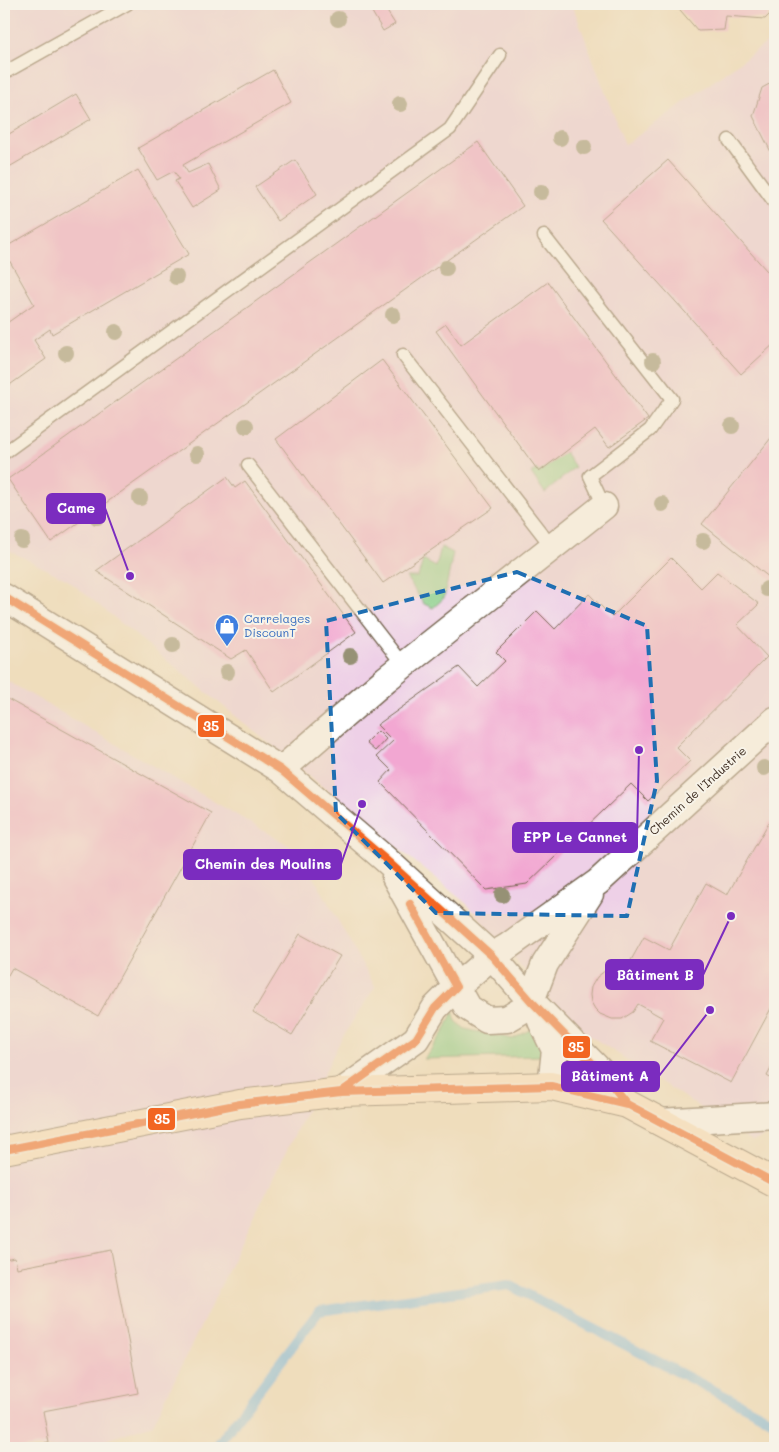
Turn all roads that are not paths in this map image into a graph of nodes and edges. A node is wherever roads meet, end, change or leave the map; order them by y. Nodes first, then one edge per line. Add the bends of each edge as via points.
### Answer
1 (127, 4) edge
2 (500, 55) dead end
3 (4, 73) edge
4 (729, 140) dead end
5 (775, 203) edge
6 (544, 236) dead end
7 (403, 355) dead end
8 (4, 453) edge
9 (248, 465) dead end
10 (604, 506) joint
11 (552, 546) junction
12 (4, 597) edge
13 (403, 665) junction
14 (773, 726) edge
15 (281, 770) junction
16 (386, 859) junction
17 (598, 882) junction
18 (492, 956) junction
19 (456, 987) junction
20 (531, 1001) junction
21 (551, 1086) junction
22 (341, 1092) junction
23 (627, 1104) junction
24 (775, 1115) edge
25 (660, 1122) junction
26 (4, 1150) edge
27 (775, 1183) edge

1 - 3 lane
2 - 8 lane via 450,129
4 - 5 lane
6 - 10 lane via 672,399 650,430 590,476
7 - 11 lane
9 - 13 lane
10 - 11 street
11 - 13 street
12 - 15 street
13 - 15 street
14 - 17 street, Chemin de l'Industrie
15 - 16 street
16 - 18 street
16 - 19 street
17 - 18 street
17 - 20 street via 545,964
18 - 19 street
18 - 20 street
19 - 20 street via 467,1007 486,1020 507,1020
19 - 22 street via 435,1008 416,1039
20 - 21 street via 555,1050
20 - 23 street via 601,1072
21 - 22 main road
21 - 23 main road
22 - 26 main road via 240,1104
23 - 25 main road
24 - 25 street
25 - 27 main road

